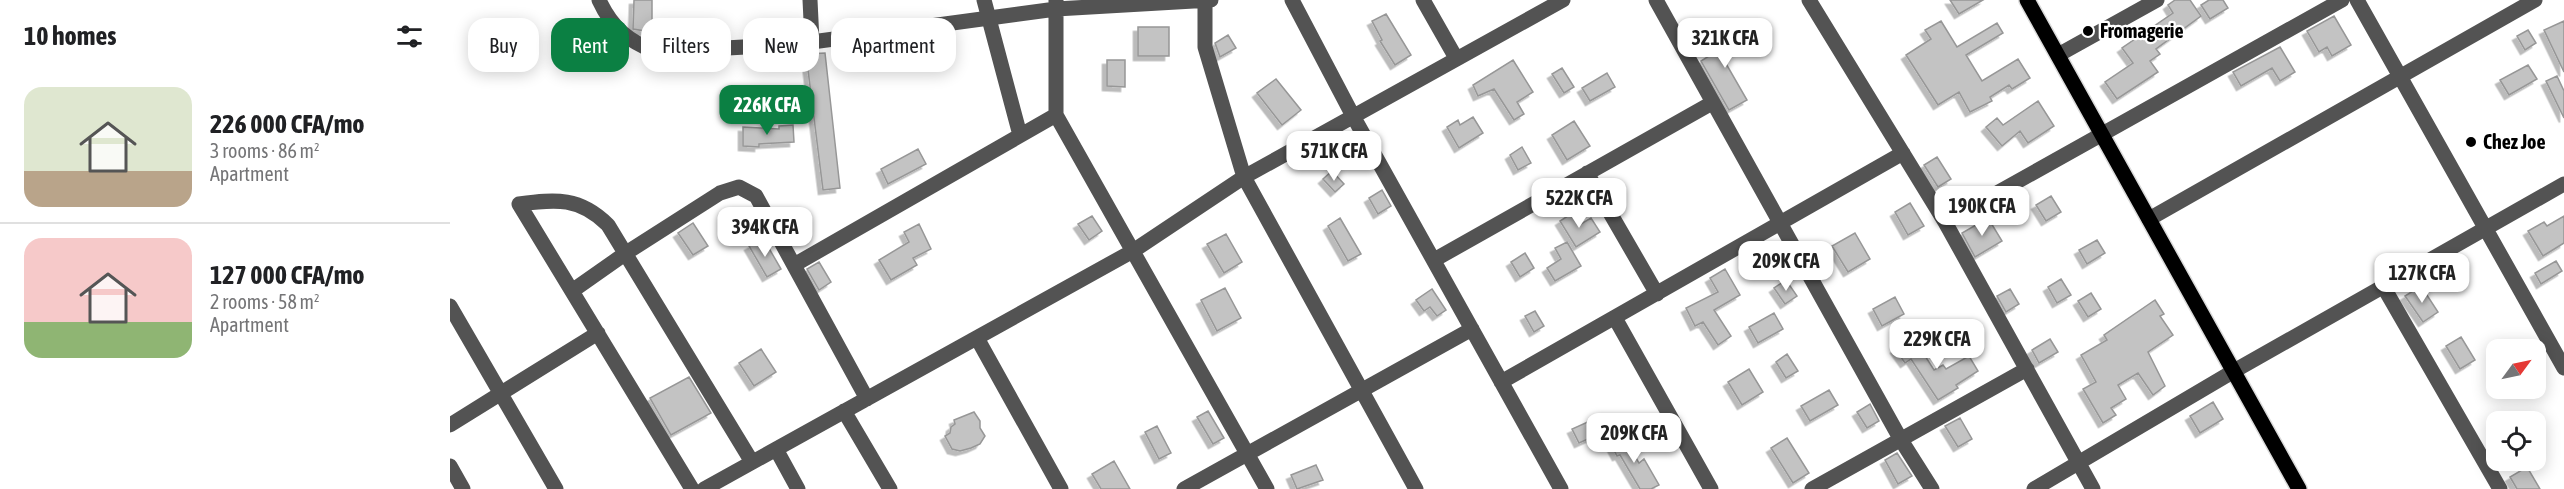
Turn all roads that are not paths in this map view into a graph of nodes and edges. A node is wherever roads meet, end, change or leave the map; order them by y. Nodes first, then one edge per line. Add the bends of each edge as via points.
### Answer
1 (599, 0) edge
2 (810, 0) edge
3 (984, 0) edge
4 (1205, 0) edge
5 (1211, 0) edge
6 (1292, 0) edge
7 (1423, 0) edge
8 (1563, 0) edge
9 (1656, 0) edge
10 (1809, 0) edge
11 (2027, 0) edge
12 (2157, 0) edge
13 (2342, 0) edge
14 (2357, 0) edge
15 (2535, 0) edge
16 (1056, 4) edge
17 (811, 18) edge
18 (988, 18) junction
19 (819, 40) edge
20 (743, 47) edge
21 (2058, 55) junction
22 (1456, 58) junction
23 (2400, 76) junction
24 (1712, 103) junction
25 (1056, 115) junction
26 (1353, 116) junction
27 (2101, 134) junction
28 (1020, 135) junction
29 (1903, 153) junction
30 (1587, 173) junction
31 (1244, 177) junction
32 (2564, 184) edge
33 (2149, 219) junction
34 (1945, 222) junction
35 (1780, 224) junction
36 (2486, 229) junction
37 (1133, 251) junction
38 (626, 253) junction
39 (1434, 260) junction
40 (794, 265) junction
41 (2383, 286) junction
42 (572, 291) junction
43 (1657, 294) junction
44 (450, 306) edge
45 (1615, 318) junction
46 (1472, 329) junction
47 (598, 333) junction
48 (978, 338) junction
49 (2564, 368) edge
50 (2027, 369) junction
51 (2234, 371) junction
52 (1501, 382) junction
53 (1362, 390) junction
54 (501, 393) junction
55 (867, 399) junction
56 (844, 411) junction
57 (450, 425) edge
58 (1901, 440) junction
59 (776, 449) junction
60 (1247, 454) junction
61 (752, 462) junction
62 (2079, 463) junction
63 (450, 466) edge
64 (463, 489) edge
65 (556, 489) edge
66 (692, 489) edge
67 (705, 489) edge
68 (798, 489) edge
69 (890, 489) edge
70 (1061, 489) edge
71 (1184, 489) edge
72 (1267, 489) edge
73 (1416, 489) edge
74 (1561, 489) edge
75 (1711, 489) edge
76 (1812, 489) edge
77 (1932, 489) edge
78 (2034, 489) edge
79 (2093, 489) edge
80 (2299, 489) edge
81 (2500, 489) edge

1 - 20 street via 608,21 636,44 656,52
2 - 17 street
3 - 18 street
4 - 5 street
4 - 16 street
4 - 31 street via 1205,47
6 - 26 street
7 - 22 street
8 - 22 street
9 - 24 street
10 - 29 street
11 - 21 main road
12 - 21 street
13 - 27 street
14 - 23 street
15 - 23 street
16 - 18 street
16 - 25 street
18 - 19 street
18 - 28 street
21 - 27 main road
22 - 26 street
23 - 33 street
23 - 36 street
24 - 30 street
24 - 35 street
25 - 28 street
25 - 37 street
26 - 31 street
26 - 39 street
27 - 33 main road
27 - 34 street
28 - 40 street
29 - 34 street
29 - 35 street
30 - 39 street
30 - 43 street
31 - 37 street
31 - 53 street
32 - 36 street
33 - 51 main road
34 - 50 street
35 - 43 street
35 - 58 street
36 - 41 street
36 - 49 street
37 - 48 street
37 - 60 street
38 - 40 street via 720,193 739,187 756,196
38 - 42 street
38 - 42 street via 594,211 549,200 519,204
38 - 61 street
39 - 46 street
40 - 55 street
41 - 51 street
41 - 81 street
42 - 47 street
43 - 45 street
44 - 54 street
45 - 52 street
45 - 75 street
46 - 52 street
46 - 53 street
47 - 54 street
47 - 66 street
48 - 55 street
48 - 70 street
50 - 58 street
50 - 62 street
51 - 62 street
51 - 80 main road
52 - 74 street
53 - 60 street
53 - 73 street
54 - 57 street
54 - 65 street
55 - 56 street
56 - 59 street
56 - 69 street
58 - 76 street
58 - 77 street
59 - 61 street
59 - 68 street
60 - 71 street
60 - 72 street
61 - 67 street
62 - 78 street
62 - 79 street
63 - 64 street

